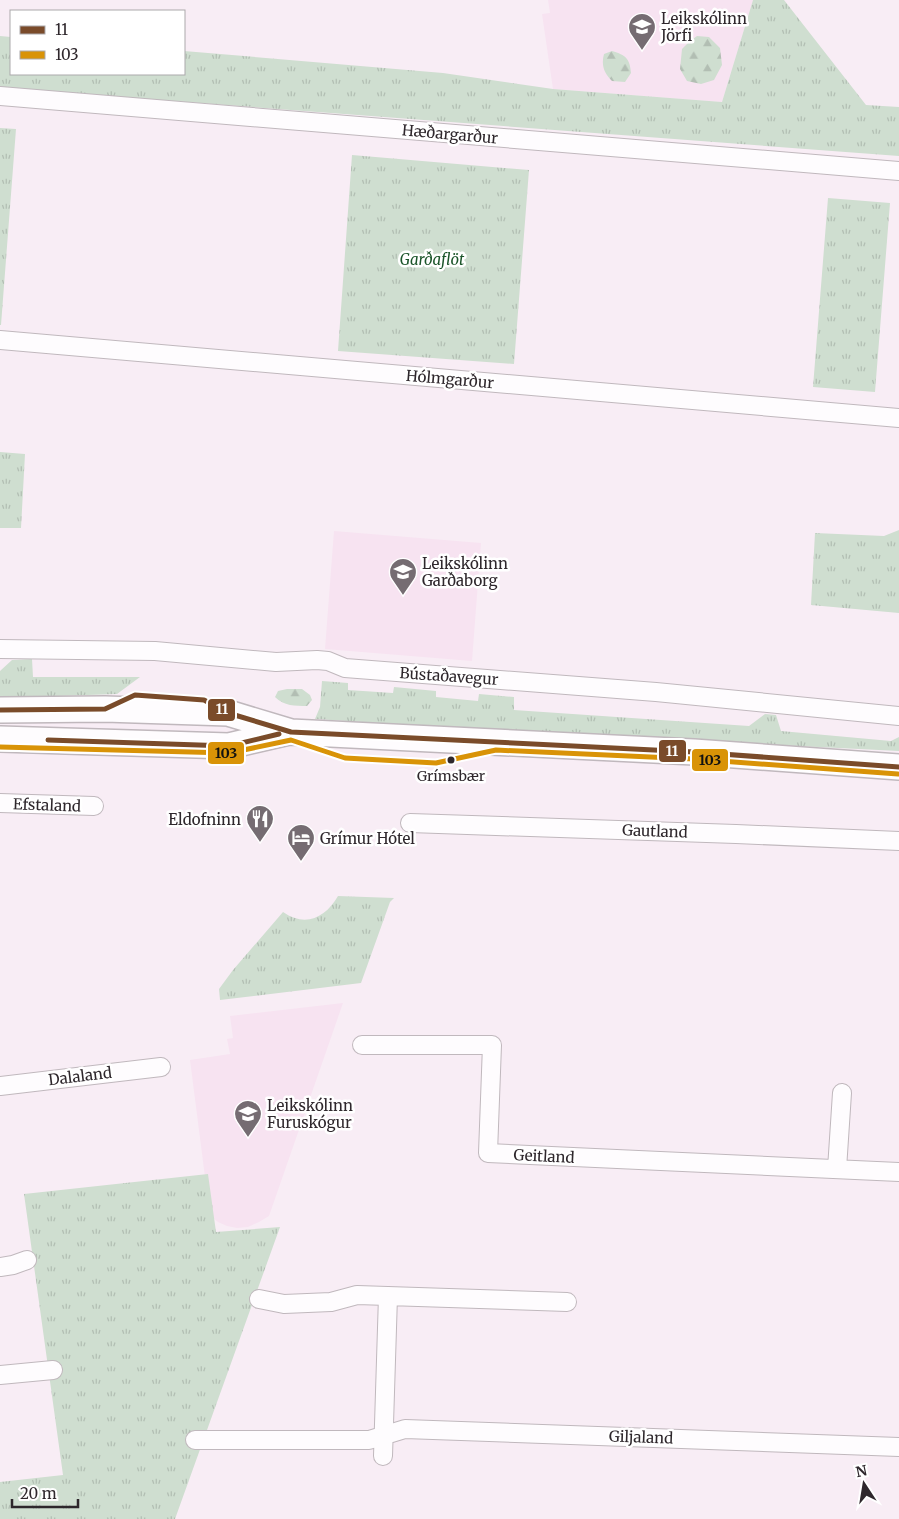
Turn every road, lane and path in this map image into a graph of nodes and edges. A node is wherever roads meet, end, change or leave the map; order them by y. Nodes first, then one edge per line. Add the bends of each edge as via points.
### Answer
1 (0, 96) edge
2 (899, 171) edge
3 (0, 340) edge
4 (899, 418) edge
5 (0, 648) edge
6 (0, 710) edge
7 (899, 716) edge
8 (291, 732) junction
9 (0, 739) edge
10 (899, 767) edge
11 (0, 803) edge
12 (94, 806) dead end
13 (410, 823) dead end
14 (899, 841) edge
15 (362, 1045) dead end
16 (161, 1067) dead end
17 (0, 1086) edge
18 (842, 1093) dead end
19 (837, 1169) junction
20 (899, 1172) edge
21 (27, 1260) dead end
22 (0, 1267) edge
23 (388, 1296) junction
24 (259, 1299) dead end
25 (567, 1302) dead end
26 (53, 1370) dead end
27 (0, 1375) edge
28 (383, 1435) junction
29 (195, 1440) dead end
30 (899, 1447) edge
31 (383, 1456) dead end

1 - 2 street, Hæðargarður
3 - 4 street, Hólmgarður
5 - 7 street, Bústaðavegur via 154,651 276,662 318,660 358,670 656,692
6 - 8 main road via 105,708 228,714
8 - 9 main road via 229,746
8 - 10 main road via 694,752
11 - 12 street, Efstaland
13 - 14 street, Gautland
15 - 19 street, Geitland via 492,1045 488,1153
16 - 17 street, Dalaland
18 - 19 street
19 - 20 street, Geitland
21 - 22 street
23 - 24 street via 357,1295 331,1302 284,1304
23 - 25 street
23 - 28 street
26 - 27 street
28 - 29 street, Giljaland via 369,1440
28 - 30 street, Giljaland via 405,1429
28 - 31 street

